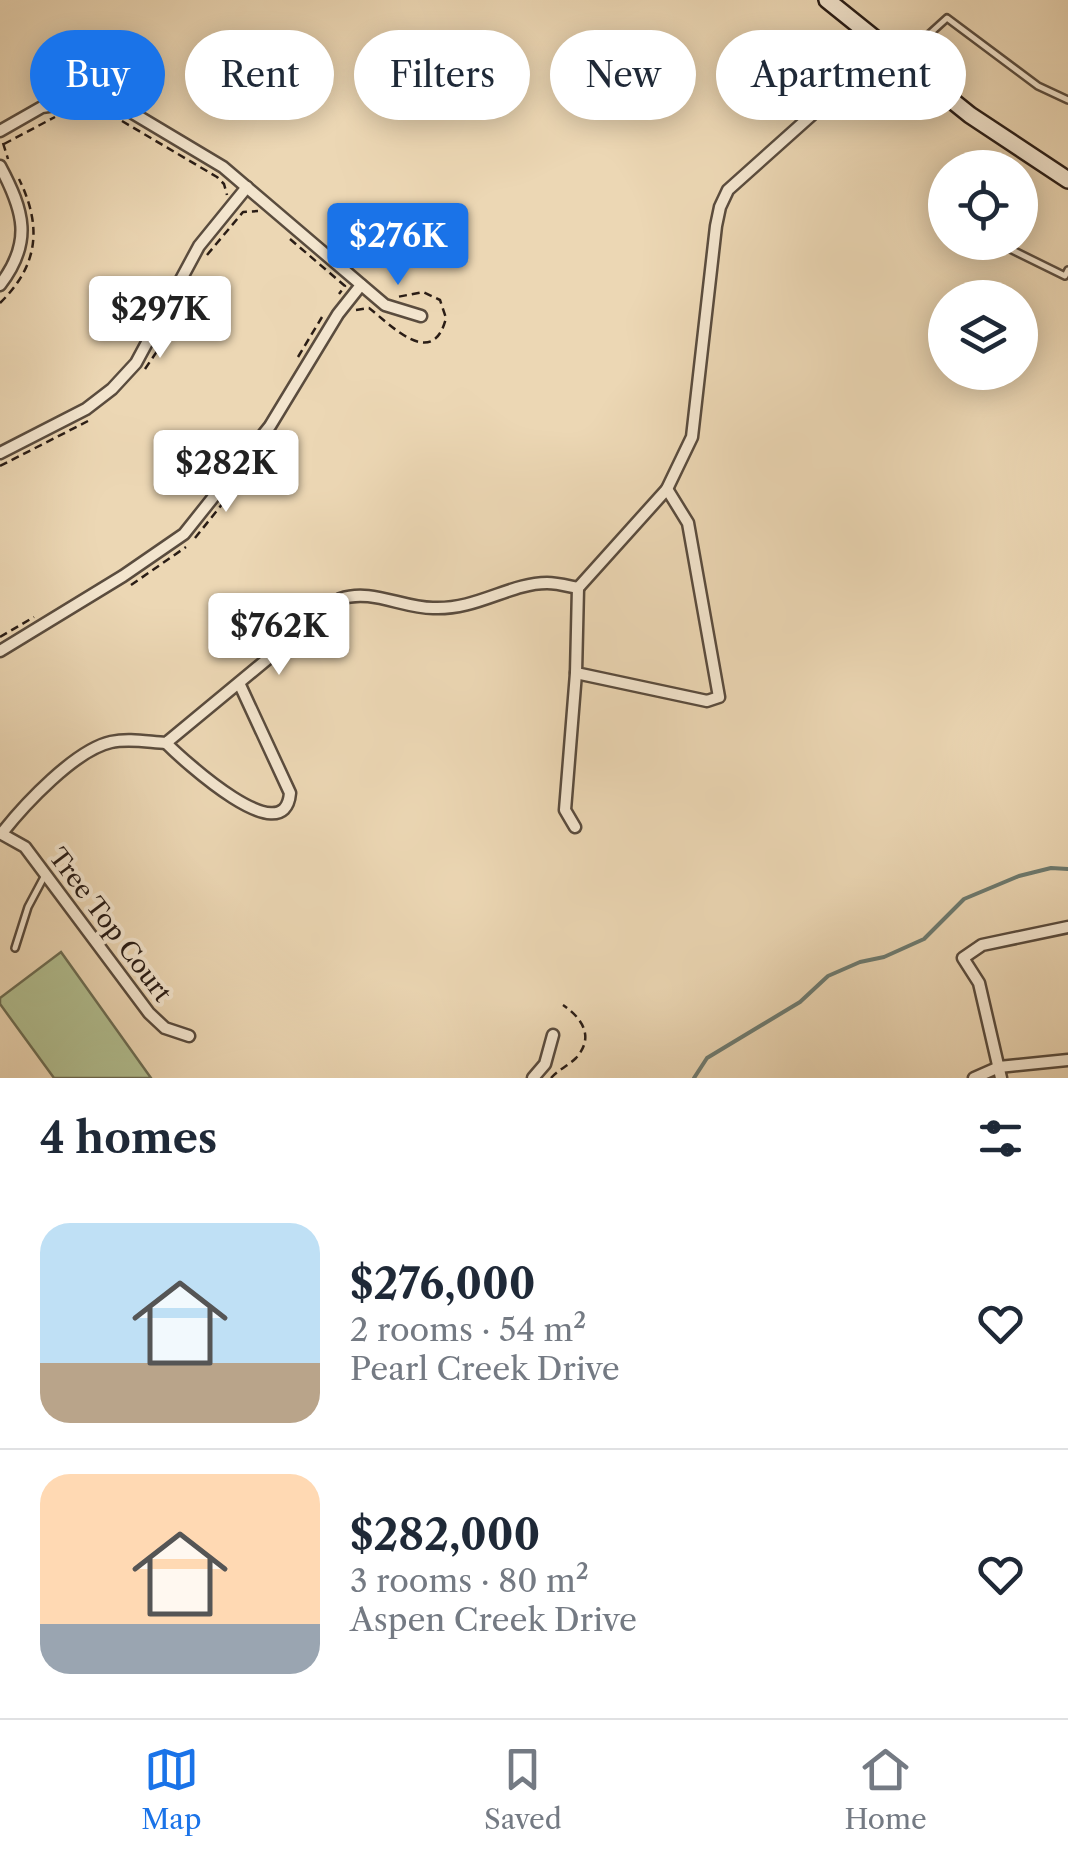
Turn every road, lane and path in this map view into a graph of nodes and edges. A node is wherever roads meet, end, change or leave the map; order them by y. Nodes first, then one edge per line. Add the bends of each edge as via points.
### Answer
1 (827, 0) edge
2 (864, 30) edge
3 (935, 30) edge
4 (964, 30) edge
5 (966, 32) edge
6 (1068, 100) edge
7 (966, 110) edge
8 (47, 120) edge
9 (121, 120) dead end
10 (806, 120) edge
11 (0, 131) edge
12 (4, 144) dead end
13 (0, 166) edge
14 (1068, 180) edge
15 (247, 187) junction
16 (224, 200) dead end
17 (254, 208) dead end
18 (286, 236) dead end
19 (1033, 260) edge
20 (202, 262) dead end
21 (1068, 270) edge
22 (192, 282) dead end
23 (361, 284) junction
24 (0, 285) edge
25 (390, 296) dead end
26 (336, 298) dead end
27 (327, 311) dead end
28 (421, 316) dead end
29 (349, 318) dead end
30 (292, 367) dead end
31 (142, 372) dead end
32 (94, 416) dead end
33 (270, 445) dead end
34 (0, 452) edge
35 (0, 466) edge
36 (667, 488) junction
37 (578, 588) junction
38 (119, 592) dead end
39 (38, 615) dead end
40 (0, 636) edge
41 (0, 651) edge
42 (576, 673) junction
43 (240, 685) junction
44 (166, 743) junction
45 (574, 827) dead end
46 (1, 833) edge
47 (46, 874) junction
48 (1068, 927) edge
49 (14, 948) dead end
50 (563, 1005) dead end
51 (553, 1035) dead end
52 (189, 1036) dead end
53 (1068, 1060) edge
54 (1000, 1072) edge
55 (533, 1078) edge
56 (551, 1078) edge
57 (974, 1078) edge

1 - 2 main road
3 - 4 lane via 948,18
5 - 6 lane via 1038,86
7 - 14 main road
8 - 12 path
9 - 16 path via 217,177 228,187
10 - 36 street via 728,190 720,207 692,437
11 - 15 street via 42,107 95,100 131,112
13 - 24 street via 22,218 14,266
15 - 23 street
15 - 34 street via 199,246 136,363 112,390
17 - 20 path via 243,212
18 - 26 path via 344,286
19 - 21 lane via 1065,276
22 - 31 path via 170,332
23 - 28 street via 385,306
23 - 41 street via 270,426 184,534
25 - 29 path via 435,296 445,312 442,331 413,342 363,304
27 - 30 path
32 - 35 path
33 - 38 path via 191,543
36 - 37 street
36 - 42 street via 688,523 719,698
37 - 42 street
37 - 43 street via 545,583 462,608 371,596 340,599
39 - 40 path
42 - 45 street via 564,810
43 - 44 street
43 - 44 street via 290,793 284,811 271,815 254,808 199,775
44 - 46 street via 126,740 94,747
46 - 47 street, Tree Top Court via 26,848
47 - 49 lane
47 - 52 street, Tree Top Court via 149,1014
48 - 54 street via 982,945 963,958 979,982
50 - 56 path via 582,1022 585,1041
51 - 55 street
53 - 54 street
54 - 57 street

